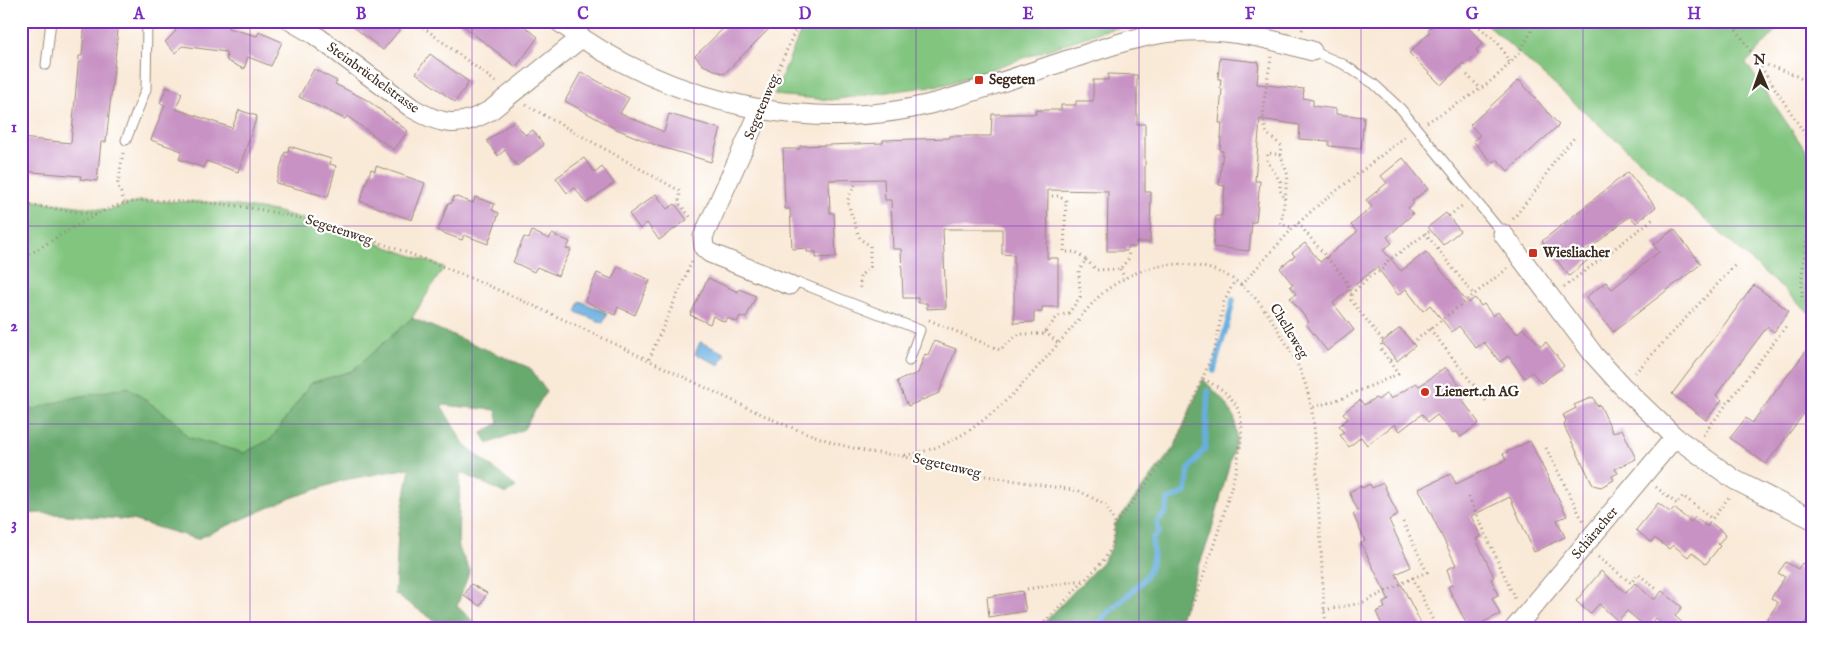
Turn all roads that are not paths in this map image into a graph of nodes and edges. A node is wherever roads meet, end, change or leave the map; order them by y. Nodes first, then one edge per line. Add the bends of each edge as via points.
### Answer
1 (51, 21) edge
2 (147, 21) edge
3 (291, 21) edge
4 (558, 21) edge
5 (581, 38) junction
6 (1312, 51) joint
7 (46, 64) dead end
8 (761, 109) junction
9 (126, 140) road end
10 (1503, 234) joint
11 (789, 285) joint
12 (908, 361) dead end
13 (1675, 437) junction
14 (1812, 520) edge
15 (1514, 629) edge

1 - 7 lane
2 - 9 lane via 146,89
3 - 5 street, Steinbrüchelstrasse via 315,35 412,108 447,123 468,121 491,110
4 - 5 street
5 - 8 street via 646,75
6 - 8 street via 1248,34 1186,30 1113,45 951,99 902,110 811,116
6 - 10 lane via 1343,64 1374,84 1418,127
8 - 11 street, Segetenweg via 703,238 704,248
10 - 13 street via 1594,355
11 - 12 lane via 800,283 920,330
13 - 14 street via 1740,483
13 - 15 street, Schäracher

